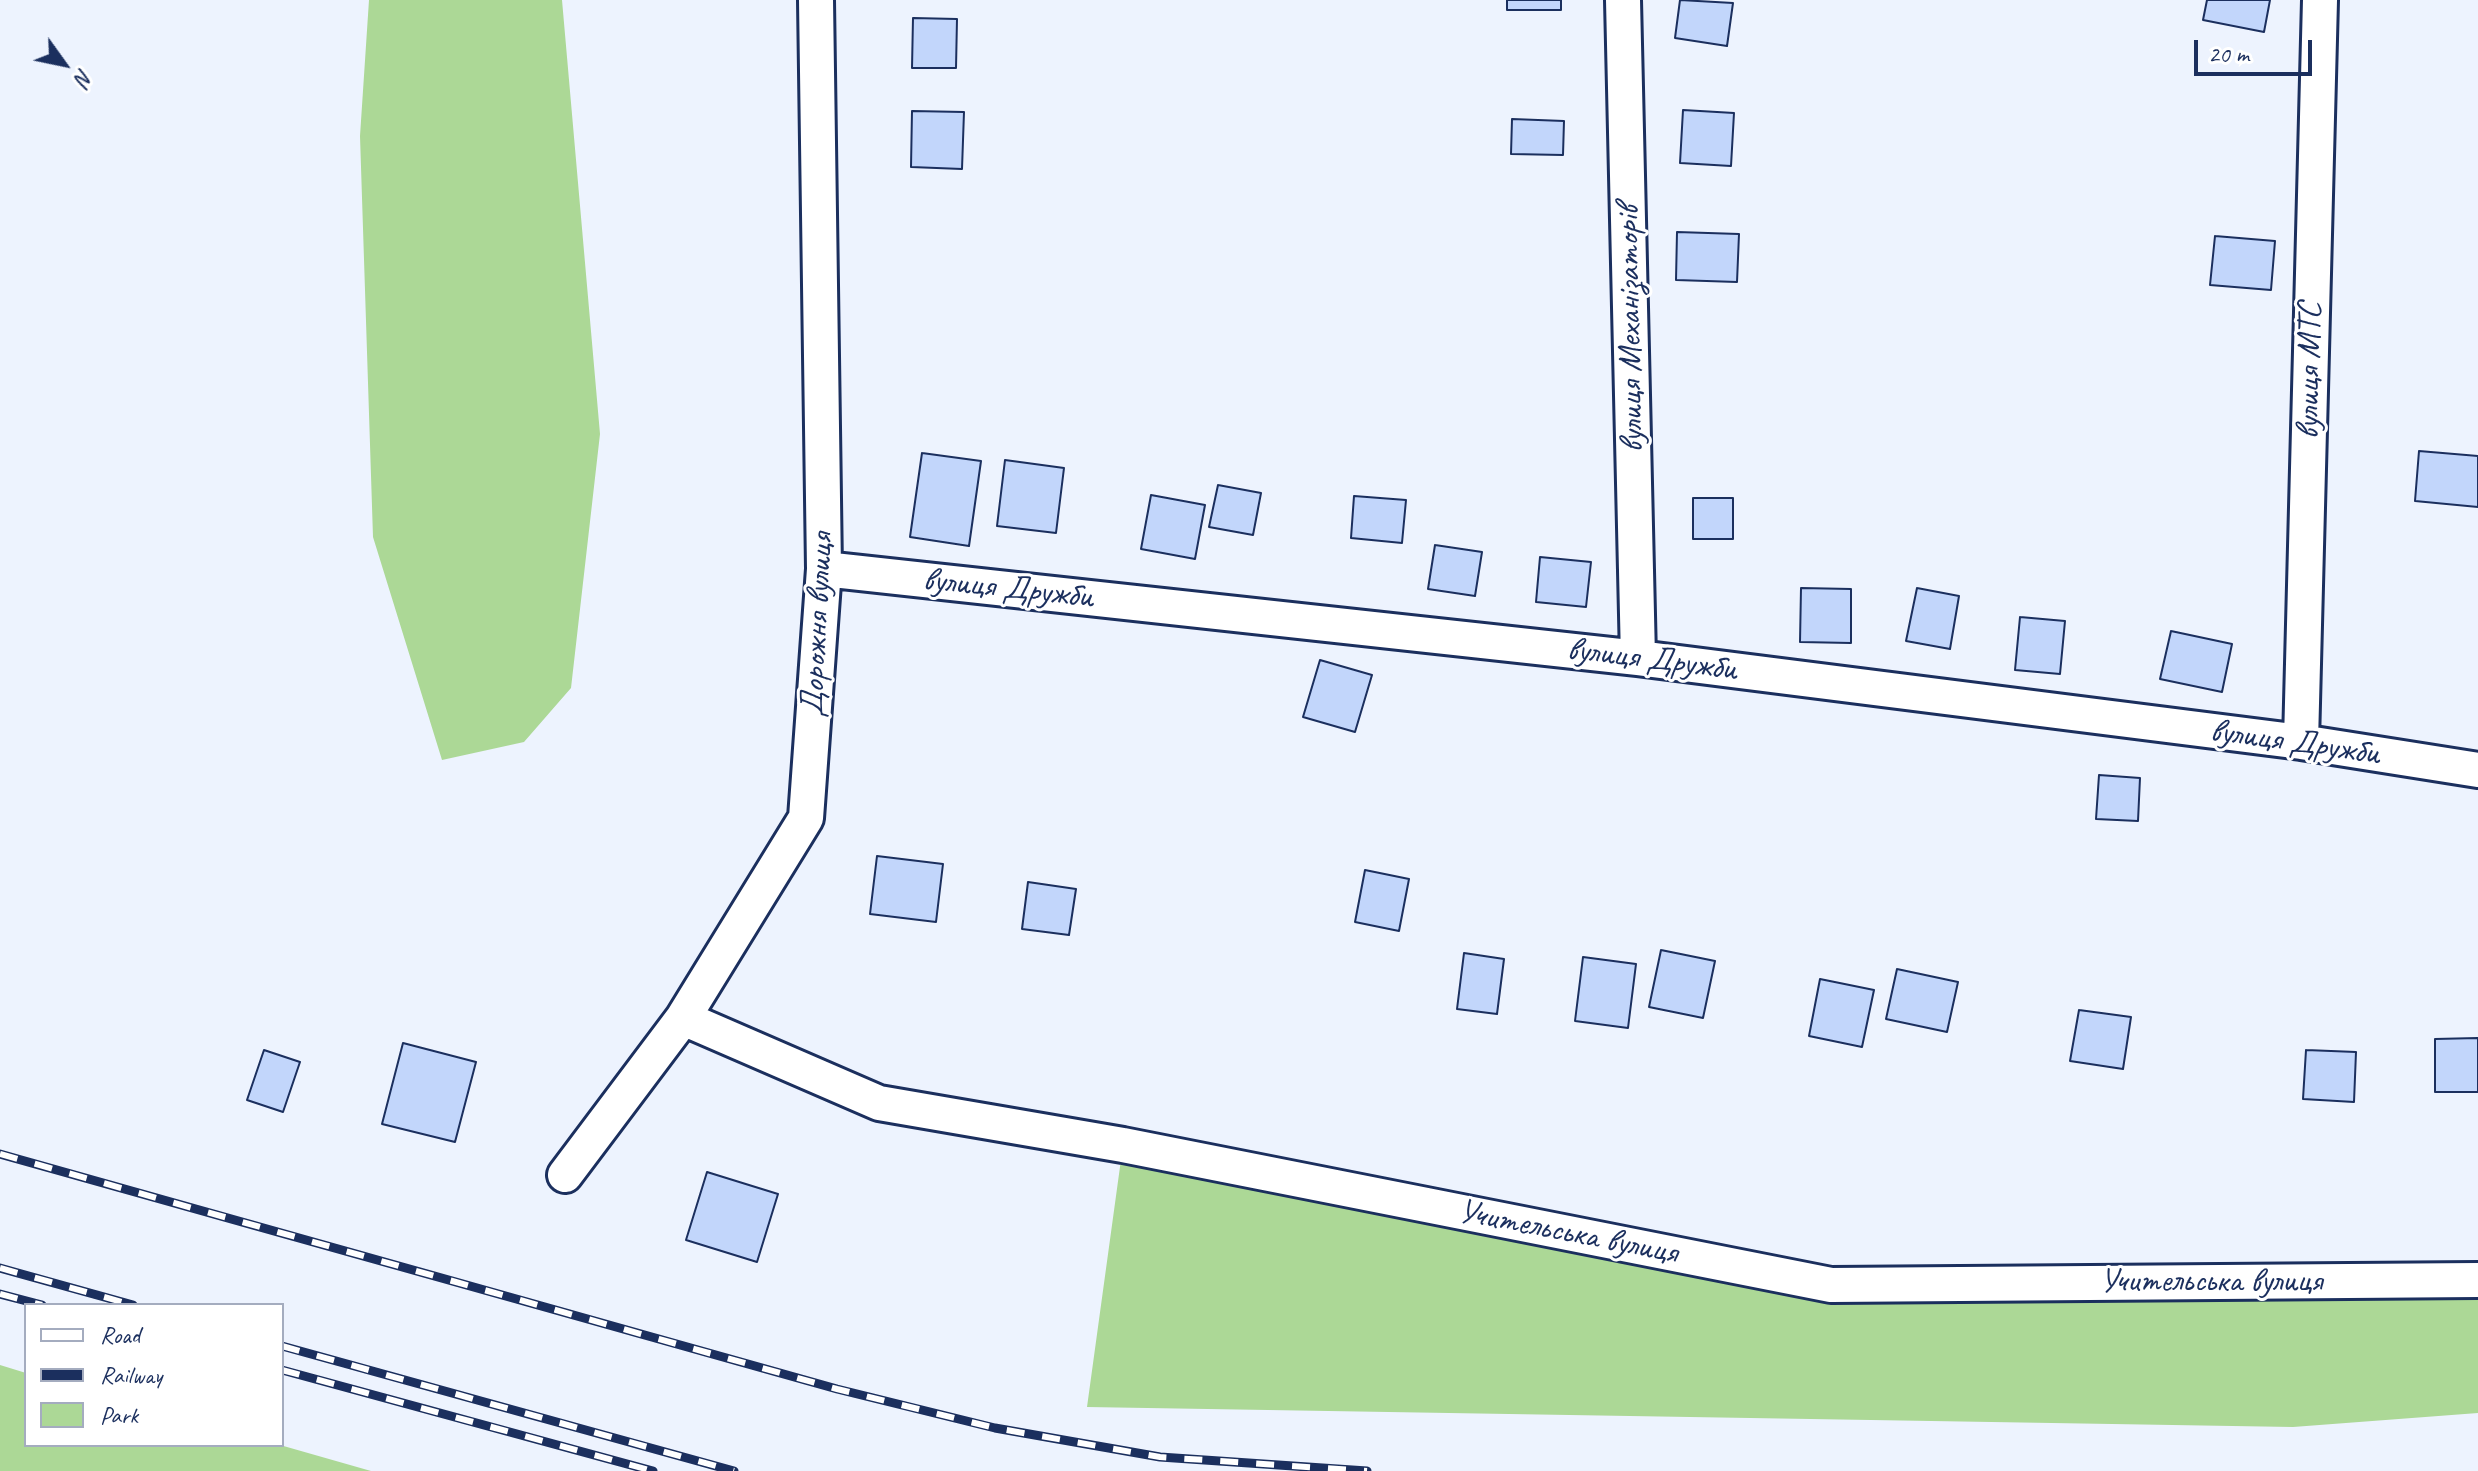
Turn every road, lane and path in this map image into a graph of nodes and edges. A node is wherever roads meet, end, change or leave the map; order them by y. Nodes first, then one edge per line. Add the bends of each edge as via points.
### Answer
1 (816, 0) edge
2 (1623, 0) edge
3 (2320, 0) edge
4 (824, 569) junction
5 (1638, 658) junction
6 (2301, 742) junction
7 (2478, 770) edge
8 (683, 1018) junction
9 (565, 1175) dead end
10 (2478, 1280) edge

1 - 4 street, Дорожня вулиця
2 - 5 street, вулиця Механізаторів
3 - 6 street, вулиця МТС
4 - 5 street, вулиця Дружби
4 - 8 street, Дорожня вулиця via 806,818
5 - 6 street, вулиця Дружби
6 - 7 street, вулиця Дружби
8 - 9 street, Дорожня вулиця
8 - 10 street, Учительська вулиця via 879,1103 1123,1145 1831,1285

